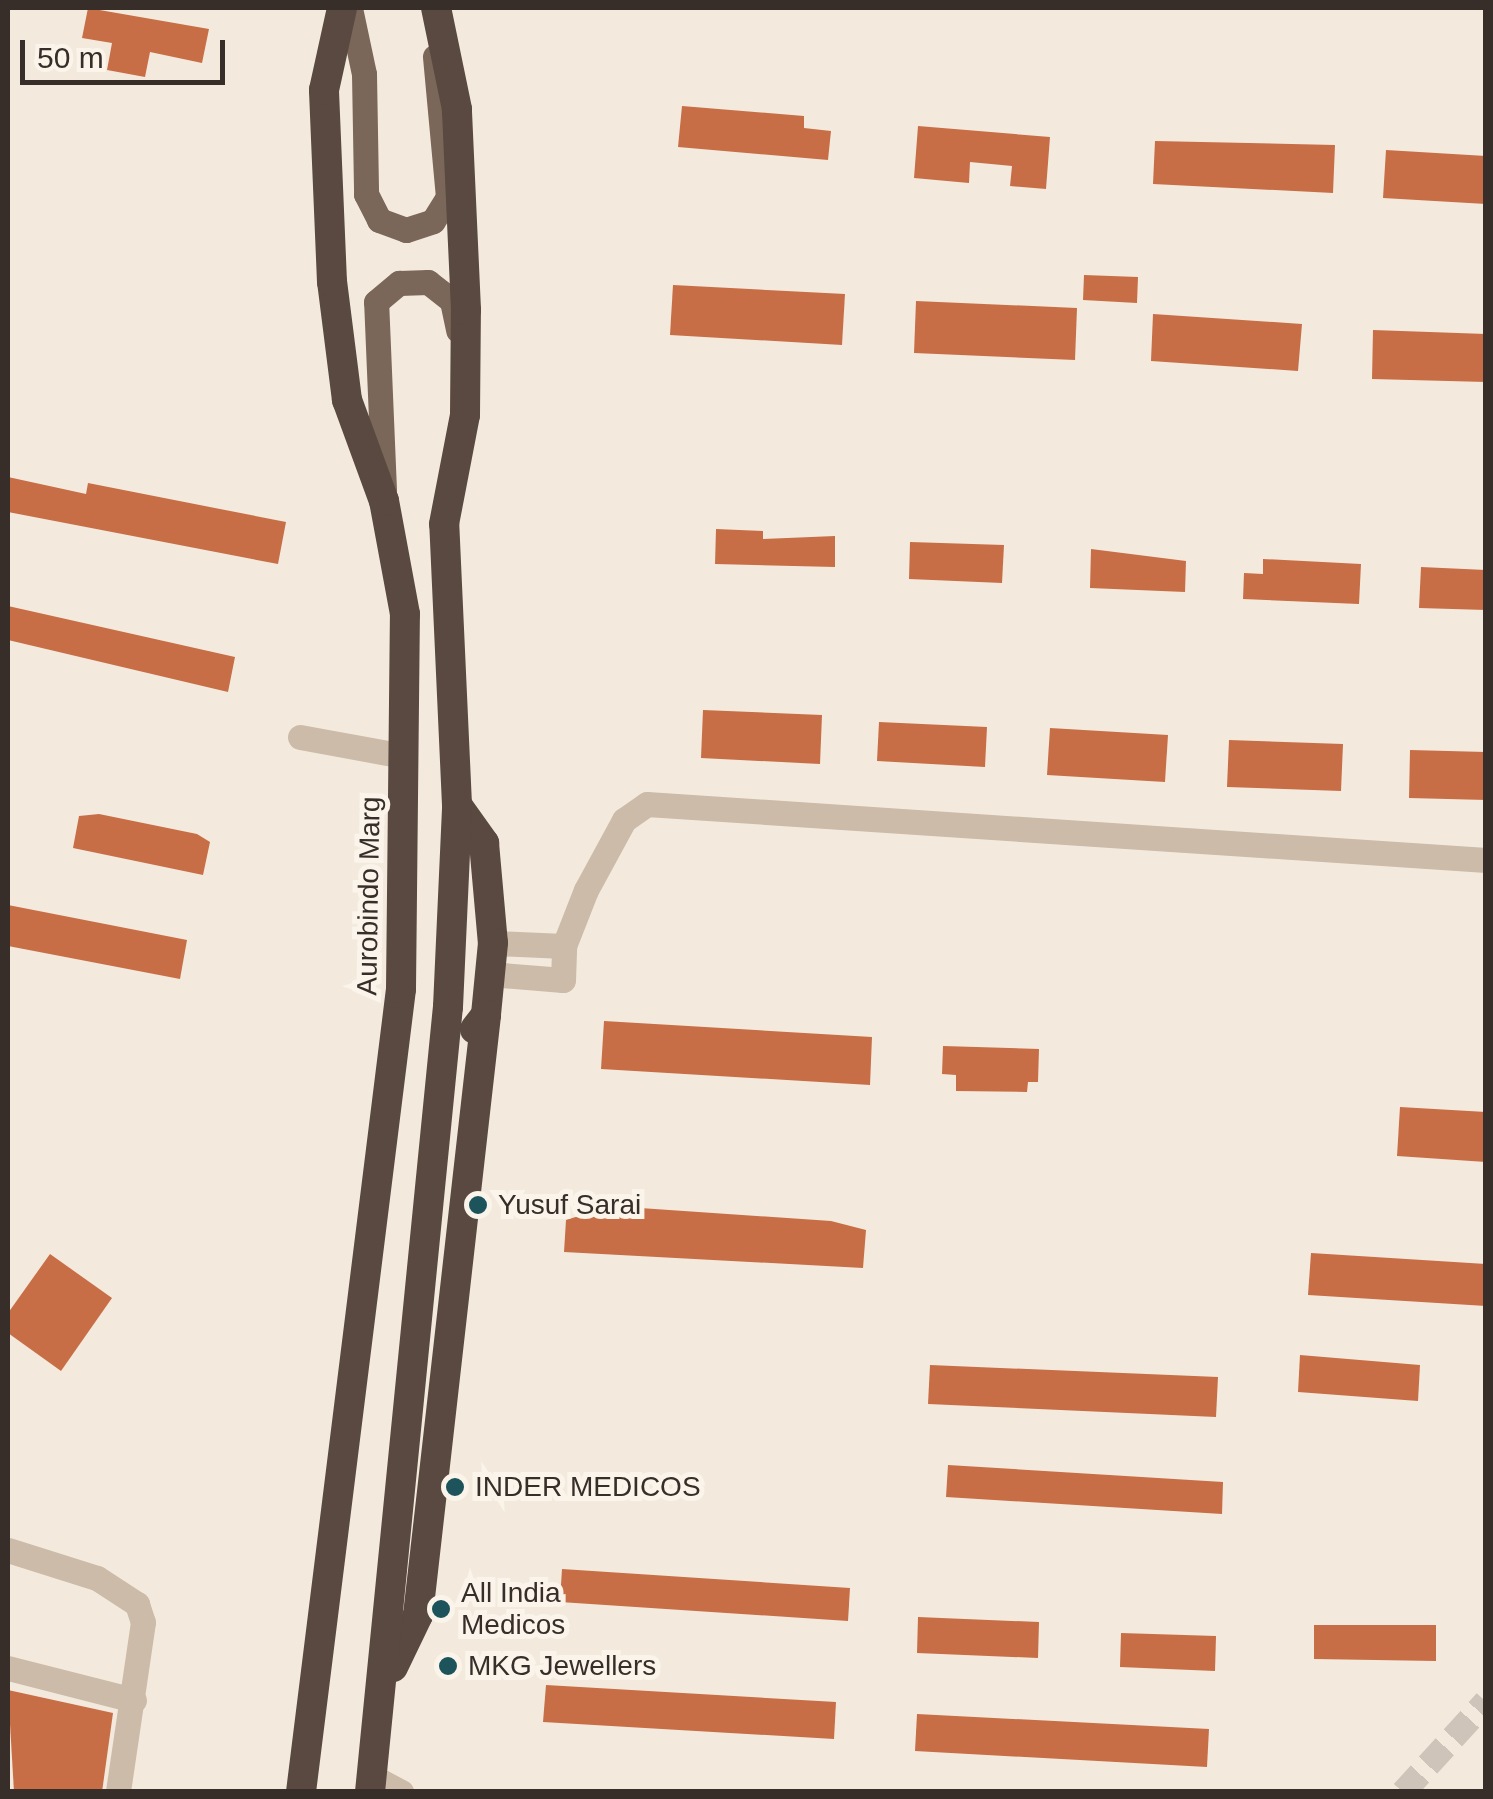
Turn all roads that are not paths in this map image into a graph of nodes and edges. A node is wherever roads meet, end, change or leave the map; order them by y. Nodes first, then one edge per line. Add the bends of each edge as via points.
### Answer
1 (342, 8) edge
2 (350, 8) edge
3 (435, 8) edge
4 (384, 501) junction
5 (444, 524) junction
6 (300, 737) dead end
7 (404, 756) junction
8 (457, 804) junction
9 (1486, 860) edge
10 (493, 943) junction
11 (564, 946) junction
12 (489, 974) junction
13 (486, 1015) junction
14 (442, 1071) junction
15 (8, 1550) edge
16 (8, 1668) edge
17 (385, 1683) junction
18 (134, 1700) junction
19 (372, 1784) edge
20 (118, 1792) edge
21 (301, 1792) edge
22 (401, 1792) edge

1 - 4 highway, Aurobindo Marg via 324,90 332,282 348,400
2 - 3 main road via 364,74 366,194 379,220 406,230 433,221 448,197
3 - 5 highway via 457,109 466,310 465,415
4 - 5 main road via 371,316 386,291 428,282 457,314
4 - 7 highway, Aurobindo Marg via 406,614
5 - 8 highway
6 - 7 street
7 - 21 highway, Aurobindo Marg via 402,989
8 - 10 highway via 484,843
8 - 14 highway
9 - 11 street via 647,804 614,834
10 - 11 street
10 - 12 highway
11 - 12 street via 563,980
12 - 13 highway
13 - 14 highway
13 - 17 highway via 418,1616
14 - 17 highway
15 - 18 street via 96,1578 137,1604
16 - 18 street
17 - 19 highway
18 - 20 street
19 - 22 street

